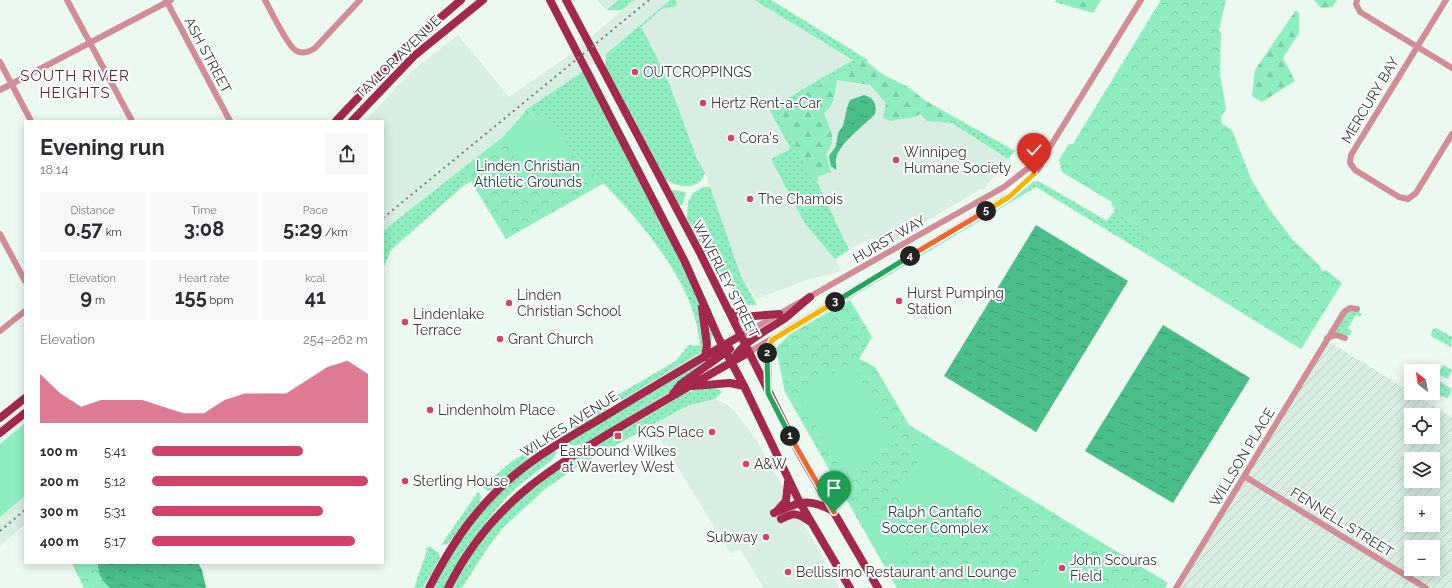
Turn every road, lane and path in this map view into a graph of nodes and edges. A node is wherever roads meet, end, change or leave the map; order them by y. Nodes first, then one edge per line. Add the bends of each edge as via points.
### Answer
1 (67, 0) edge
2 (265, 0) edge
3 (360, 0) edge
4 (484, 0) edge
5 (550, 0) edge
6 (566, 0) edge
7 (1140, 0) edge
8 (1357, 0) edge
9 (1446, 0) edge
10 (168, 1) edge
11 (459, 1) edge
12 (89, 43) junction
13 (1417, 47) junction
14 (0, 62) edge
15 (1452, 68) edge
16 (12, 84) junction
17 (0, 90) edge
18 (30, 120) edge
19 (131, 120) edge
20 (229, 120) edge
21 (337, 120) edge
22 (353, 120) edge
23 (1452, 134) edge
24 (1045, 155) junction
25 (0, 234) edge
26 (24, 279) edge
27 (810, 296) junction
28 (701, 297) junction
29 (1357, 309) dead end
30 (729, 311) junction
31 (24, 312) edge
32 (779, 314) junction
33 (0, 331) edge
34 (740, 336) junction
35 (1328, 338) junction
36 (1345, 338) dead end
37 (772, 340) junction
38 (745, 345) junction
39 (724, 349) junction
40 (748, 353) junction
41 (705, 357) junction
42 (731, 362) junction
43 (690, 386) junction
44 (744, 386) junction
45 (768, 393) junction
46 (670, 398) junction
47 (24, 399) edge
48 (24, 414) edge
49 (1, 415) edge
50 (0, 433) edge
51 (1244, 476) junction
52 (788, 479) junction
53 (800, 503) junction
54 (834, 512) junction
55 (781, 519) dead end
56 (809, 521) junction
57 (429, 588) edge
58 (448, 588) edge
59 (850, 588) edge
60 (878, 588) edge
61 (1176, 588) edge
62 (1426, 588) edge

1 - 12 street
2 - 3 street via 292,47 303,53 315,48
4 - 22 main road, TAYLOR AVENUE via 414,56
5 - 28 main road, WAVERLEY STREET via 682,255
6 - 30 main road, WAVERLEY STREET
7 - 24 street, HURST WAY
8 - 13 street via 1360,12
9 - 13 street
10 - 12 street
10 - 20 street, ASH STREET
11 - 21 main road, TAYLOR AVENUE via 405,48
12 - 16 street
12 - 19 street
13 - 15 street
13 - 23 street, MERCURY BAY via 1351,155 1350,163 1355,170 1399,197 1408,199 1416,193
14 - 16 street
16 - 17 street
16 - 18 street
24 - 27 street, HURST WAY via 1004,188 845,279
24 - 37 street, HURST WAY via 1036,173 1009,197
25 - 26 street
27 - 32 street, HURST WAY
27 - 38 main road
28 - 39 main road, WAVERLEY STREET
28 - 41 main road via 707,345
29 - 35 street, WILLSON PLACE via 1345,310
30 - 32 main road via 744,317
30 - 34 main road, WAVERLEY STREET
31 - 33 street
32 - 34 street, HURST WAY
34 - 38 main road, WAVERLEY STREET
34 - 39 main road, WILKES AVENUE
35 - 36 street via 1336,335
35 - 51 street, WILLSON PLACE
37 - 40 street, HURST WAY
37 - 45 main road via 767,351
38 - 40 main road, WAVERLEY STREET
38 - 42 main road
39 - 41 main road, WILKES AVENUE
39 - 42 main road, WAVERLEY STREET
39 - 46 main road via 681,384
40 - 42 main road, WILKES AVENUE
40 - 45 main road, WAVERLEY STREET
41 - 57 main road, WILKES AVENUE via 548,449 514,475 466,526
42 - 43 main road, WILKES AVENUE
42 - 44 main road, WAVERLEY STREET
43 - 44 main road via 730,383
43 - 46 main road, WILKES AVENUE
44 - 52 main road, WAVERLEY STREET
45 - 54 main road, WAVERLEY STREET
46 - 58 main road, WILKES AVENUE via 570,458 516,496 476,542
47 - 49 main road
48 - 50 main road
51 - 61 street, WILLSON PLACE
51 - 62 street, FENNELL STREET
52 - 53 main road, WAVERLEY STREET
52 - 53 main road via 786,501 774,513
53 - 54 main road via 816,502
53 - 56 main road, WAVERLEY STREET
54 - 60 main road, WAVERLEY STREET
55 - 56 main road via 793,514
56 - 59 main road, WAVERLEY STREET

